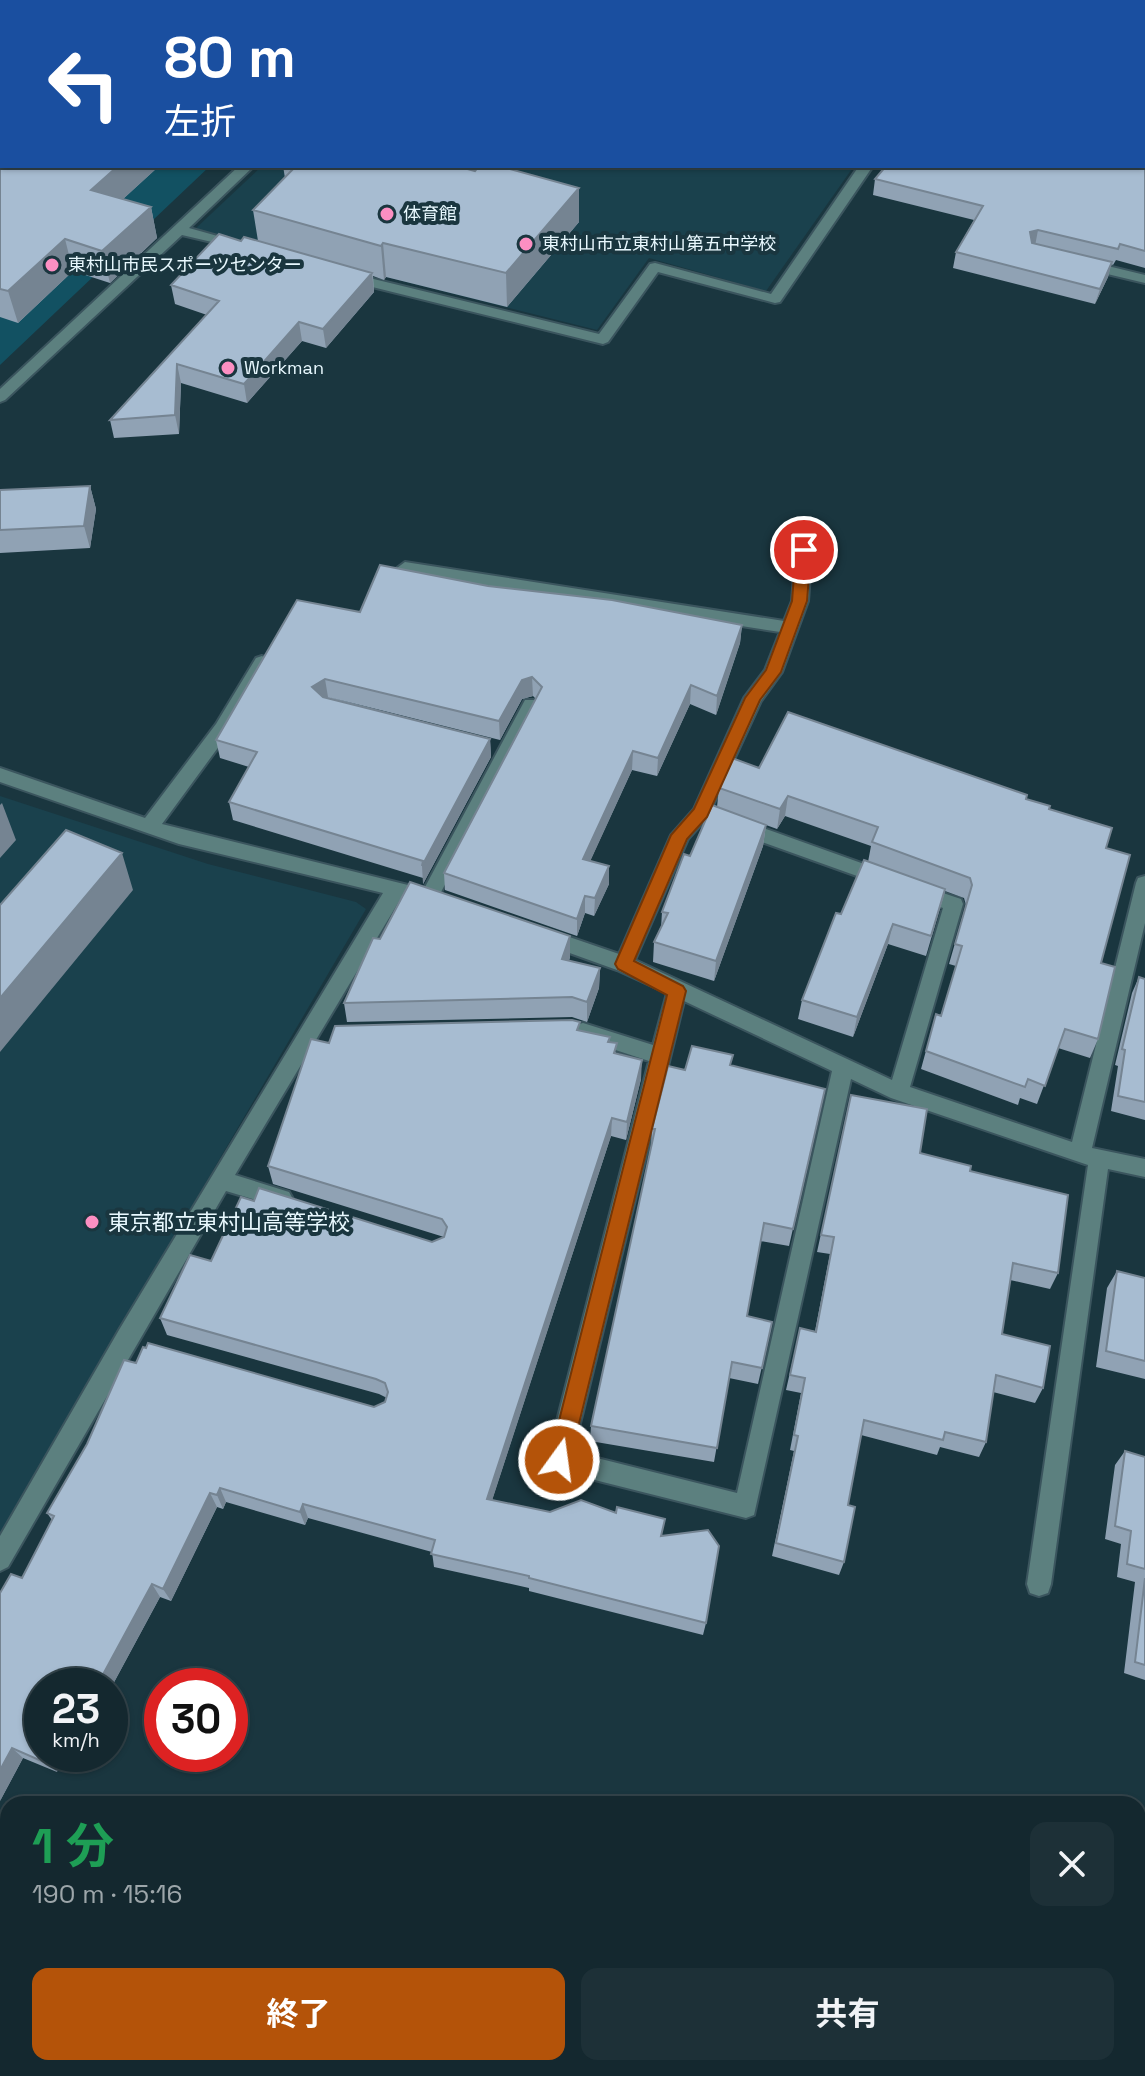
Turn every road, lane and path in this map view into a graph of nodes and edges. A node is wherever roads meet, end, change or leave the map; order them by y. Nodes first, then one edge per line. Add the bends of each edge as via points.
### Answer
1 (245, 168) edge
2 (865, 168) edge
3 (180, 230) junction
4 (254, 251) edge
5 (1062, 259) edge
6 (328, 271) edge
7 (1145, 279) edge
8 (0, 397) edge
9 (806, 524) dead end
10 (405, 568) edge
11 (789, 628) junction
12 (274, 641) edge
13 (531, 704) edge
14 (0, 775) edge
15 (701, 813) junction
16 (149, 827) junction
17 (1145, 883) edge
18 (396, 889) junction
19 (430, 896) junction
20 (459, 907) edge
21 (534, 933) edge
22 (624, 964) junction
23 (677, 991) junction
24 (556, 1028) edge
25 (308, 1035) junction
26 (339, 1035) edge
27 (660, 1056) junction
28 (843, 1068) junction
29 (898, 1092) junction
30 (1090, 1156) junction
31 (1145, 1168) edge
32 (221, 1180) junction
33 (298, 1204) edge
34 (0, 1559) edge
35 (1039, 1584) dead end

1 - 3 street
2 - 6 street via 775,299 655,267 603,339
3 - 4 street
3 - 8 street
5 - 7 street
9 - 11 street via 800,601
10 - 11 street
11 - 15 street via 773,672 753,698
12 - 16 street via 222,729
13 - 19 street via 498,749
14 - 16 street
15 - 22 street via 680,835
15 - 29 street via 954,904
16 - 18 street
17 - 30 street
18 - 19 street
18 - 25 street
19 - 20 street
21 - 22 street
22 - 23 street
23 - 27 street
23 - 28 street
24 - 27 street via 572,1028
25 - 26 street
25 - 32 street
27 - 28 street via 559,1460 746,1507
28 - 29 street
29 - 30 street
30 - 31 street
30 - 35 street
32 - 33 street
32 - 34 street via 135,1339

